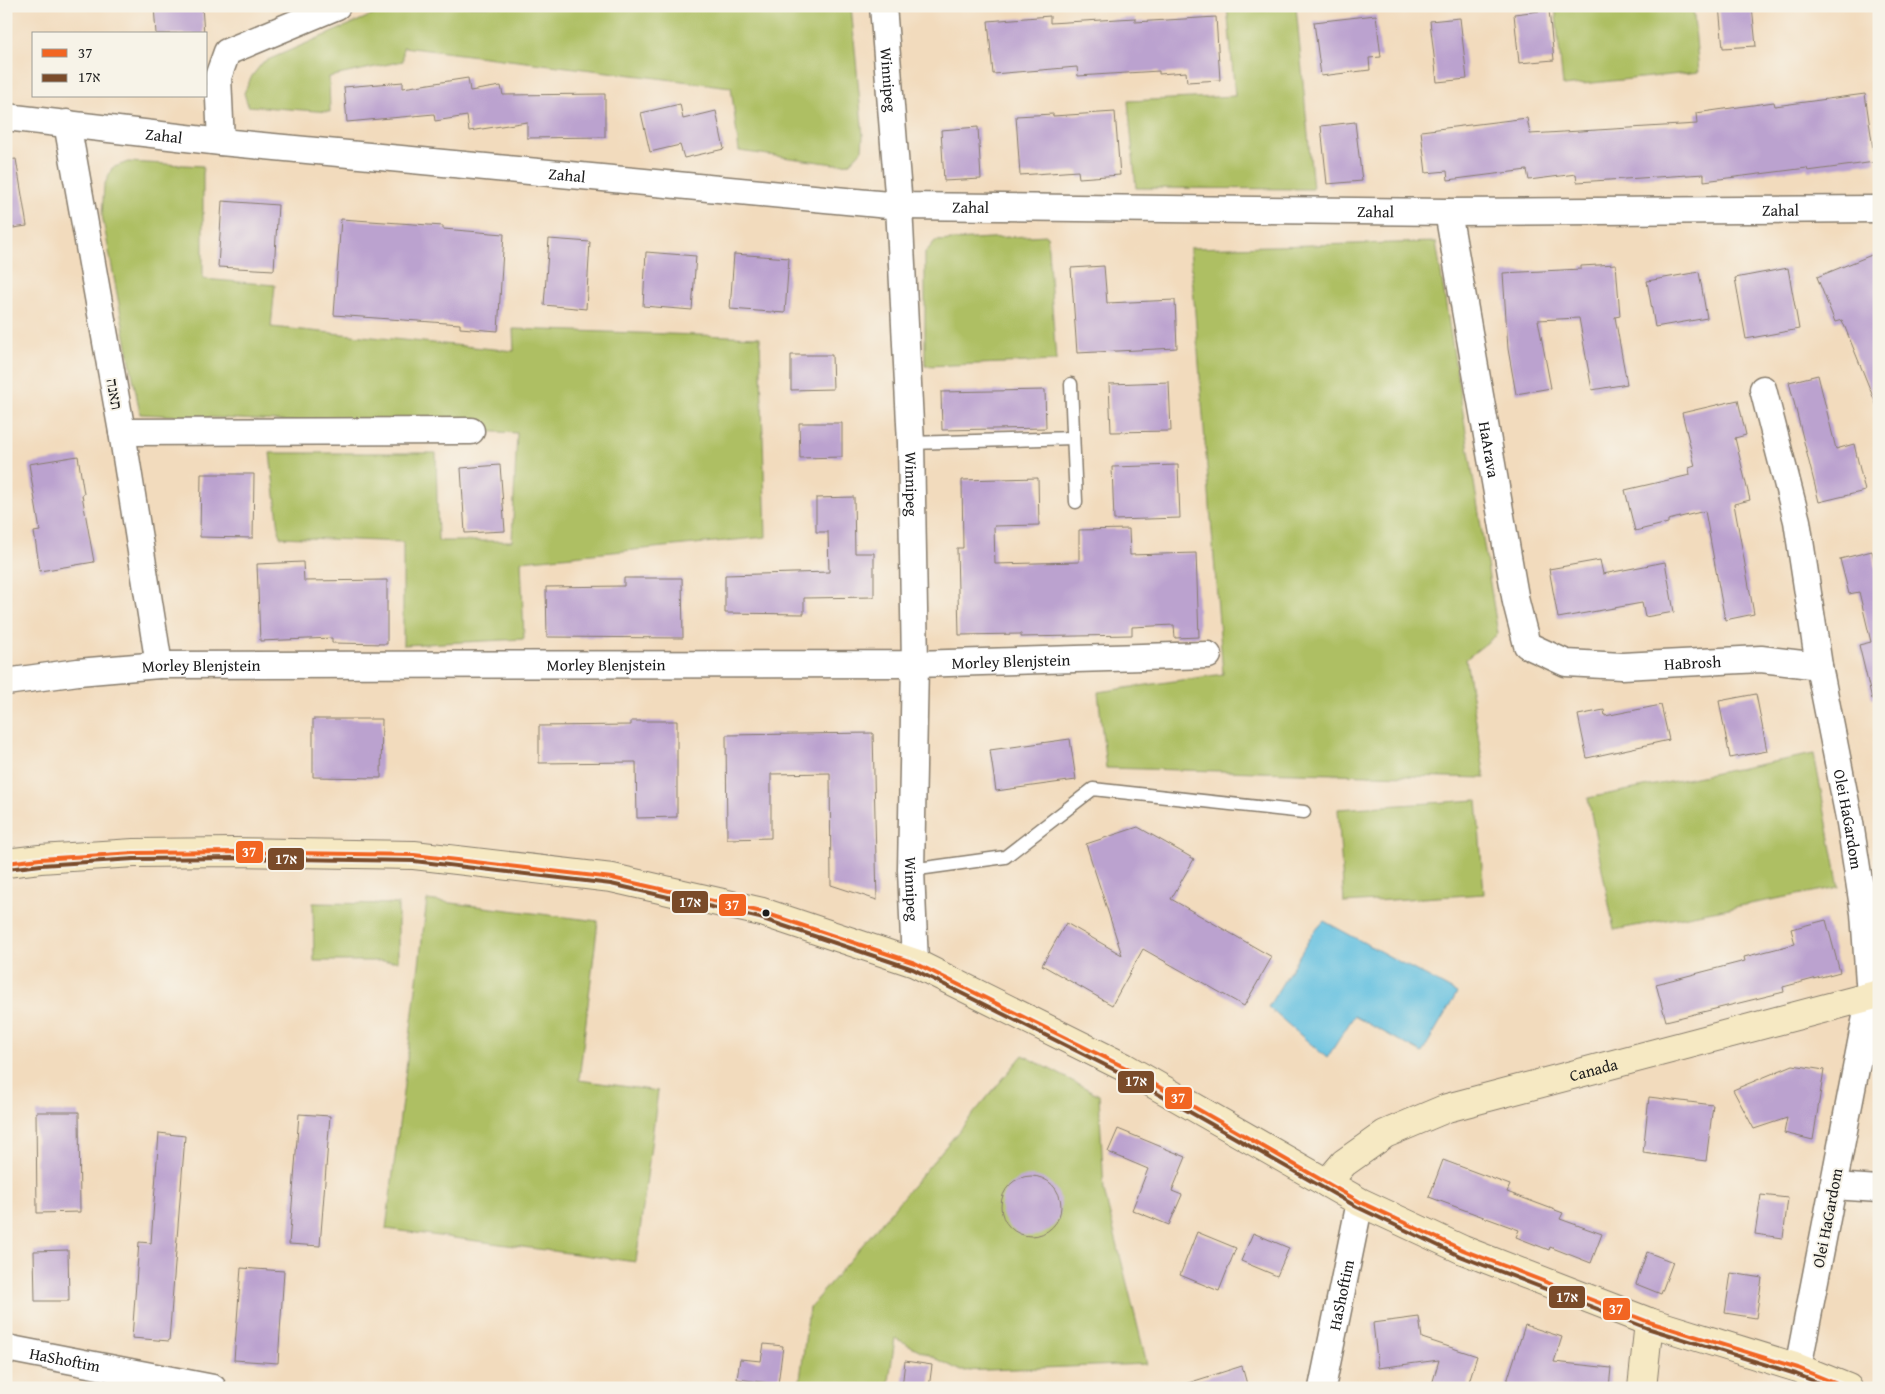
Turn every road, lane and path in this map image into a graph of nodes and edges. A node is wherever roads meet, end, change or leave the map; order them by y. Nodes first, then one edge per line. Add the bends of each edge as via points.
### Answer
1 (337, 6) edge
2 (883, 6) edge
3 (6, 117) edge
4 (66, 123) junction
5 (222, 142) junction
6 (899, 206) junction
7 (1879, 209) edge
8 (1448, 212) junction
9 (1071, 384) dead end
10 (1763, 389) dead end
11 (471, 431) dead end
12 (122, 432) junction
13 (1073, 438) junction
14 (911, 443) junction
15 (1076, 502) dead end
16 (1208, 655) dead end
17 (1566, 662) joint
18 (915, 664) junction
19 (159, 665) junction
20 (1819, 666) junction
21 (6, 682) edge
22 (1304, 812) dead end
23 (6, 863) edge
24 (911, 870) junction
25 (915, 963) junction
26 (1874, 995) edge
27 (1327, 1183) junction
28 (1833, 1186) junction
29 (1879, 1189) edge
30 (1360, 1202) junction
31 (1649, 1322) junction
32 (6, 1348) edge
33 (1798, 1368) junction
34 (213, 1388) edge
35 (1322, 1388) edge
36 (1642, 1388) edge
37 (1848, 1388) edge

1 - 5 street via 227,52 218,77
2 - 6 street, Winnipeg
3 - 4 street, Zahal
4 - 5 street, Zahal
4 - 12 street, תאנה
5 - 6 street, Zahal
6 - 8 street, Zahal
6 - 14 street, Winnipeg
7 - 8 street, Zahal
8 - 17 street, HaArava via 1527,645
9 - 13 lane
10 - 20 street, Olei HaGardom via 1796,521
11 - 12 street
12 - 19 street, תאנה
13 - 14 lane
13 - 15 lane
14 - 18 street, Winnipeg
16 - 18 street, Morley Blenjstein
17 - 20 street, HaBrosh via 1622,666 1761,659
18 - 19 street, Morley Blenjstein
18 - 24 street, Winnipeg
19 - 21 street, Morley Blenjstein
20 - 26 street, Olei HaGardom via 1855,859
22 - 24 lane via 1093,789 1005,857
23 - 25 street via 134,853 414,855 612,878 762,912
24 - 25 street, Winnipeg
25 - 27 street via 1124,1067
26 - 27 street, Canada via 1447,1108 1385,1134 1344,1163
26 - 28 street, Olei HaGardom
27 - 30 street
28 - 29 street
28 - 33 street, Olei HaGardom
30 - 31 street via 1463,1250
30 - 35 street, HaShoftim
31 - 33 street
31 - 36 street
32 - 34 street, HaShoftim
33 - 37 street

